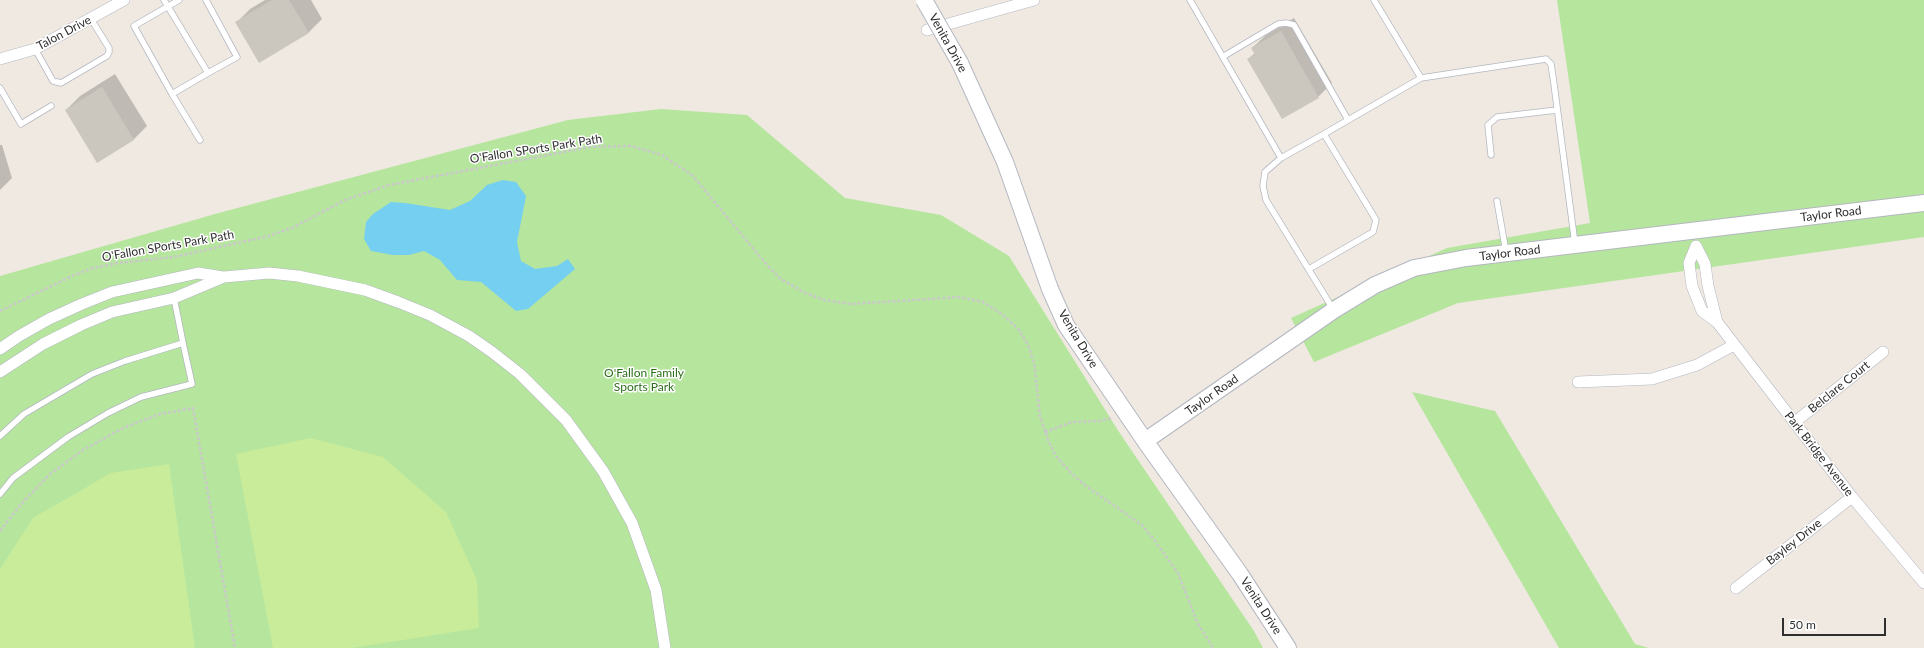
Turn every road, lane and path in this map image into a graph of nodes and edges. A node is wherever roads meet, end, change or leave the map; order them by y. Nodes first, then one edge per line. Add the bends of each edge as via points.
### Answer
1 (124, 0) edge
2 (164, 0) edge
3 (178, 0) edge
4 (206, 0) edge
5 (924, 0) edge
6 (1034, 0) edge
7 (1190, 0) edge
8 (1374, 0) edge
9 (167, 6) junction
10 (91, 19) junction
11 (927, 30) dead end
12 (35, 49) junction
13 (1224, 56) junction
14 (0, 59) edge
15 (208, 73) junction
16 (1421, 78) junction
17 (0, 88) edge
18 (172, 94) junction
19 (51, 106) dead end
20 (1557, 110) junction
21 (1348, 120) junction
22 (1324, 134) junction
23 (200, 140) dead end
24 (1491, 155) dead end
25 (1281, 158) junction
26 (1497, 201) dead end
27 (1924, 202) edge
28 (1693, 230) junction
29 (1575, 245) junction
30 (1696, 246) junction
31 (1506, 253) junction
32 (1309, 269) junction
33 (224, 277) junction
34 (174, 298) junction
35 (1334, 310) junction
36 (0, 312) edge
37 (1717, 322) junction
38 (183, 343) junction
39 (1734, 345) junction
40 (0, 349) edge
41 (1883, 352) dead end
42 (0, 372) edge
43 (1578, 382) dead end
44 (1117, 422) dead end
45 (1795, 422) junction
46 (1046, 432) junction
47 (0, 436) edge
48 (1145, 441) junction
49 (0, 494) edge
50 (1852, 497) junction
51 (0, 531) edge
52 (1924, 583) edge
53 (1736, 588) dead end
54 (235, 648) edge
55 (665, 648) edge
56 (1213, 648) edge
57 (1288, 648) edge

1 - 10 street, Talon Drive
2 - 9 lane
3 - 9 lane
4 - 15 lane via 238,57
5 - 48 street, Venita Drive, bridge via 960,64 1005,162 1050,289 1066,325
6 - 11 street
7 - 13 lane
8 - 16 lane
9 - 15 lane
9 - 18 lane via 134,26
10 - 12 street, Talon Drive
10 - 12 lane via 109,52 107,56 61,83 53,81
12 - 14 street, Talon Drive
13 - 21 lane via 1278,24 1294,26
13 - 25 lane
15 - 18 lane
16 - 20 lane via 1546,60 1551,64
16 - 21 lane
17 - 19 lane via 21,124
18 - 23 lane
20 - 24 lane via 1497,117 1488,125
20 - 29 lane
21 - 22 lane
22 - 25 lane
22 - 32 lane via 1376,220 1373,232
25 - 32 lane via 1265,172 1263,186 1266,200
26 - 31 lane
27 - 28 street, Taylor Road
28 - 29 street, Taylor Road
28 - 30 street, Park Bridge Avenue
29 - 31 street, Taylor Road
30 - 37 street, Park Bridge Avenue via 1705,264
30 - 37 street, Park Bridge Avenue via 1689,263 1692,286 1702,311
31 - 35 street, Taylor Road via 1414,268 1375,285
32 - 35 lane
33 - 34 street
33 - 40 street via 198,273 112,292 49,319
33 - 55 street via 269,273 298,276 365,290 430,315 468,336 520,374 566,420 619,498 642,548 656,590
34 - 38 lane
34 - 42 street via 112,312 81,325 43,344
35 - 48 street, Taylor Road
36 - 46 path, O'Fallon SPorts Park Path via 93,268 174,257 269,236 294,227 345,200 389,185 590,147 631,146 662,155 693,176 781,279 805,293 825,300 851,304 960,297 983,302 1002,314 1019,330 1028,345 1034,363 1040,416
37 - 39 street, Park Bridge Avenue
38 - 47 lane via 125,360 92,374 24,414
38 - 49 lane via 192,384 141,397 108,413 62,441 13,478
39 - 43 street via 1697,365 1652,379
39 - 45 street, Park Bridge Avenue
41 - 45 street, Belclare Court
44 - 46 path via 1114,417 1108,420 1079,420
45 - 50 street, Park Bridge Avenue
46 - 56 path, O'Fallon SPorts Park Path via 1056,456 1071,473 1142,525 1152,537 1178,573 1198,624
48 - 57 street, Venita Drive via 1240,574
50 - 52 street, Park Bridge Avenue
50 - 53 street, Bayley Drive
51 - 54 path via 50,474 83,450 123,428 160,414 193,408

